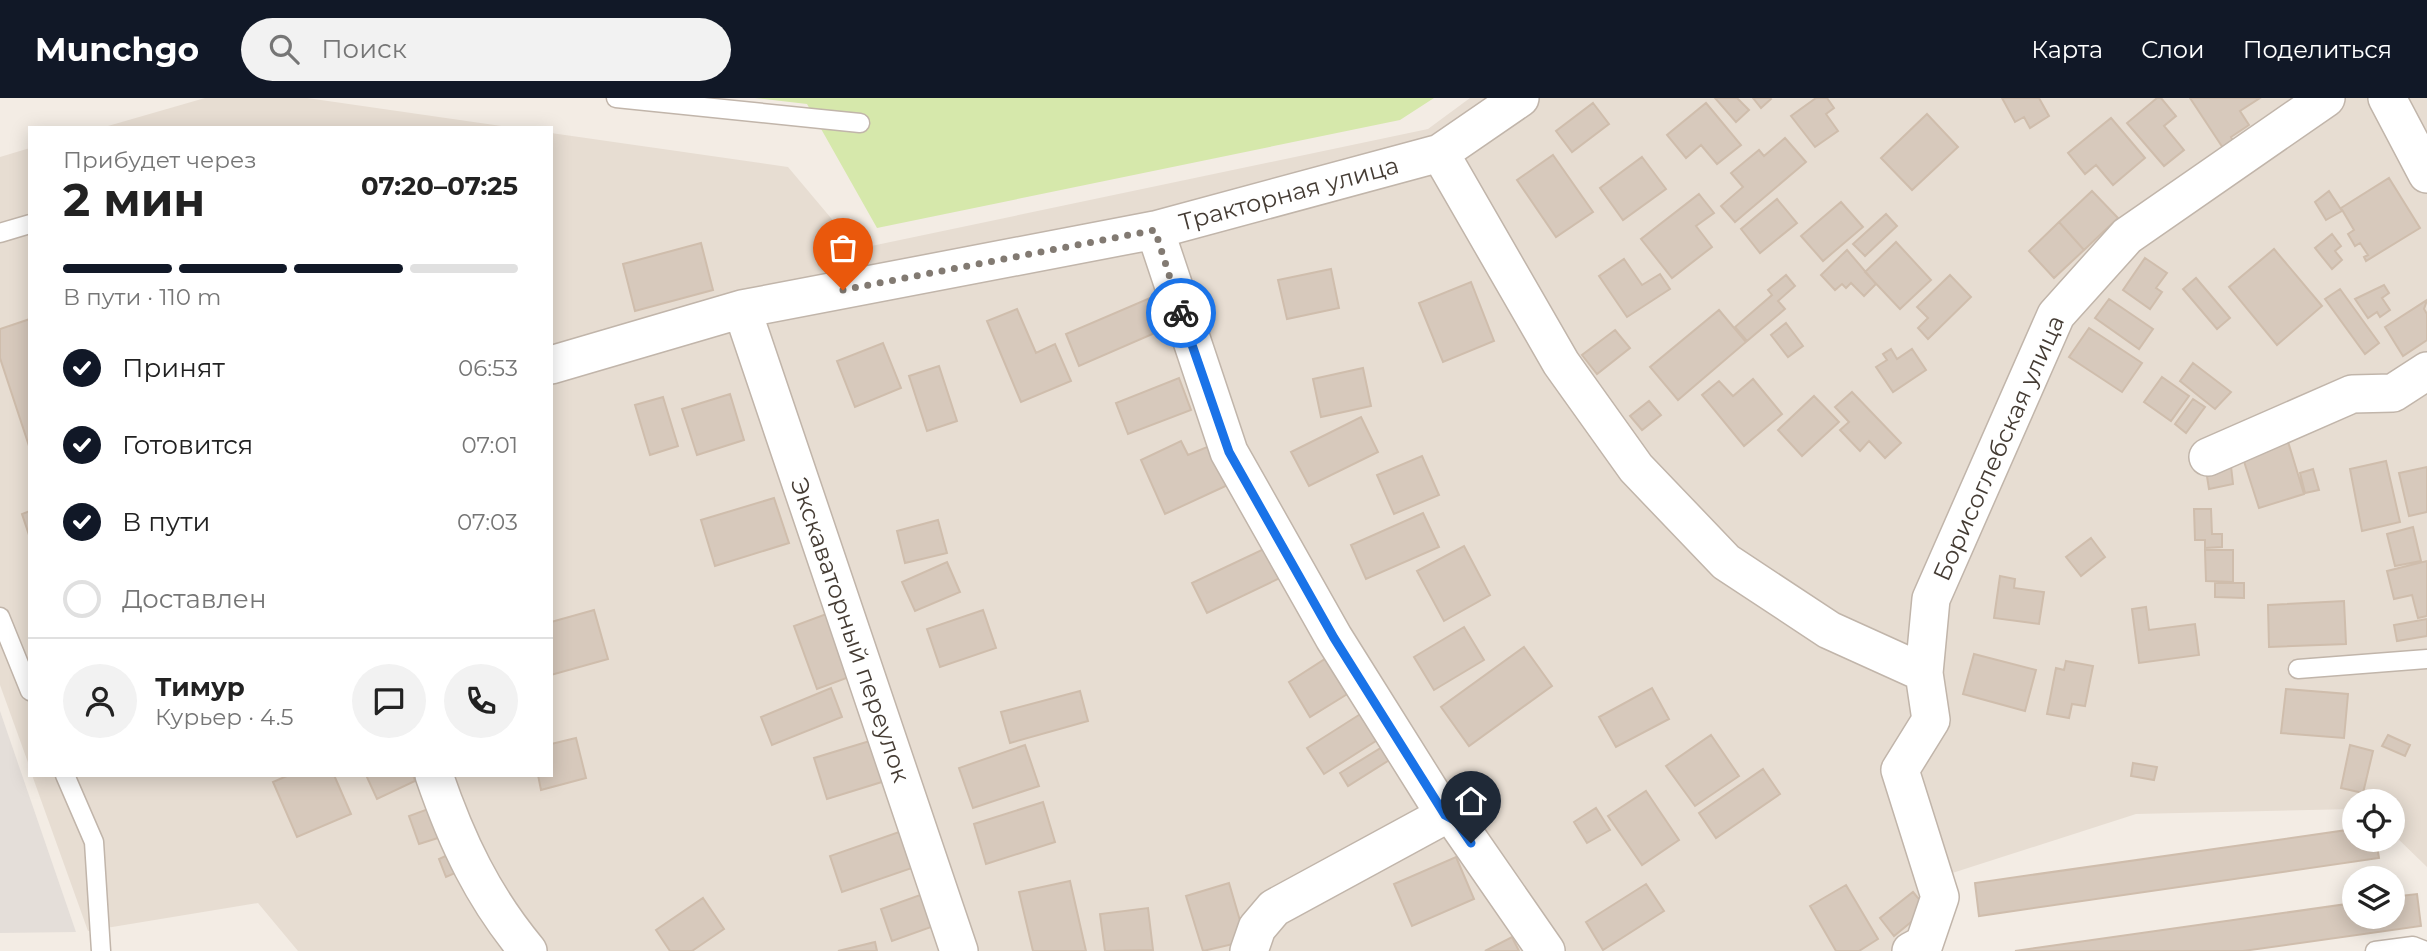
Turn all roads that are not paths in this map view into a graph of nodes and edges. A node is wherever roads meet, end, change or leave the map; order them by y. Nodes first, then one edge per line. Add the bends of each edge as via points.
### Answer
1 (616, 98) edge
2 (1520, 98) edge
3 (2326, 98) edge
4 (2387, 98) edge
5 (860, 123) dead end
6 (1440, 153) junction
7 (2427, 174) edge
8 (28, 225) edge
9 (1155, 230) junction
10 (0, 233) edge
11 (742, 309) junction
12 (553, 364) edge
13 (2427, 371) edge
14 (2208, 457) dead end
15 (0, 617) edge
16 (2427, 659) edge
17 (2298, 668) dead end
18 (1924, 673) junction
19 (28, 686) edge
20 (66, 777) edge
21 (435, 777) edge
22 (1445, 815) junction
23 (101, 951) edge
24 (528, 951) edge
25 (959, 951) edge
26 (1249, 951) edge
27 (1546, 951) edge
28 (1911, 951) edge
29 (2375, 951) edge
30 (2426, 951) edge

1 - 5 lane
2 - 6 street, Тракторная улица
3 - 18 street, Борисоглебская улица via 2127,236 2056,315 1931,599
4 - 7 street
6 - 9 street, Тракторная улица
6 - 18 street via 1561,363 1636,468 1726,562 1829,630
8 - 10 lane
9 - 11 street, Тракторная улица
9 - 22 street via 1229,452 1334,638
11 - 12 street, Тракторная улица
11 - 25 street, Экскаваторный переулок
13 - 14 street via 2393,393 2352,394
15 - 19 lane
16 - 17 lane
18 - 28 street, Борисоглебская улица via 1931,720 1900,770 1940,897 1924,944
20 - 23 lane via 94,842
21 - 24 street via 456,840 501,918
22 - 26 street via 1274,908 1256,928
22 - 27 street via 1456,821
29 - 30 lane via 2413,946

